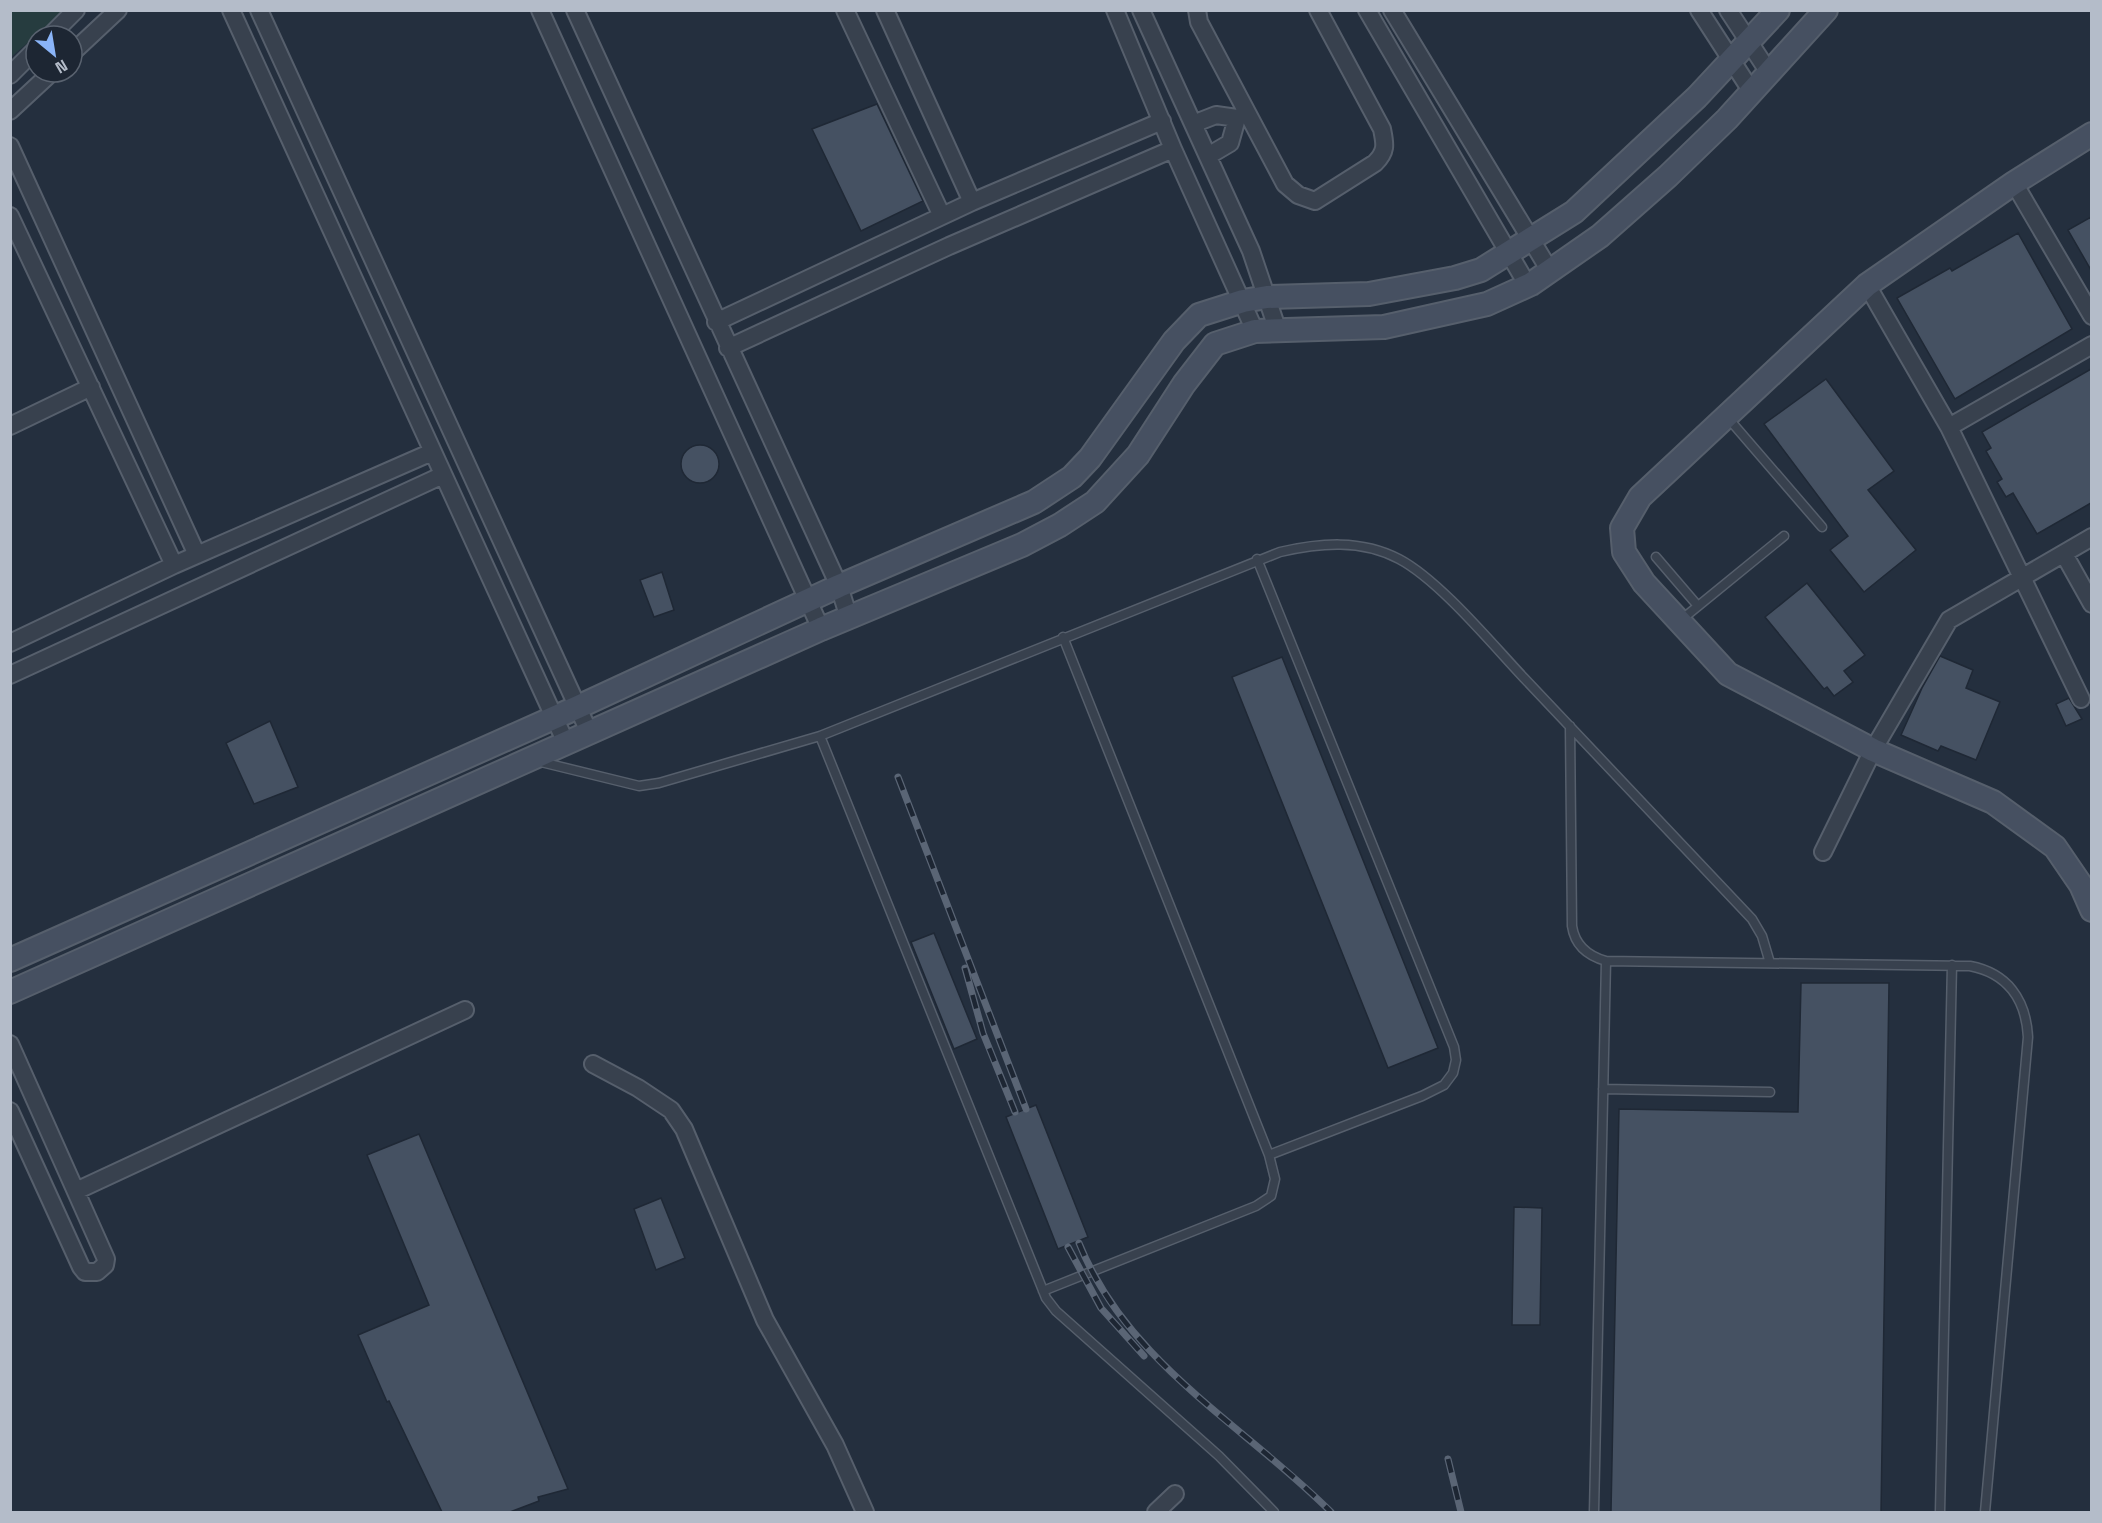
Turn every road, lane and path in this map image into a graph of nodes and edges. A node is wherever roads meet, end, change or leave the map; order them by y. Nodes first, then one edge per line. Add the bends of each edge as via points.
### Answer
1 (76, 10) edge
2 (118, 10) edge
3 (231, 10) edge
4 (259, 10) edge
5 (540, 10) edge
6 (575, 10) edge
7 (846, 10) edge
8 (885, 10) edge
9 (1115, 10) edge
10 (1141, 10) edge
11 (1197, 10) edge
12 (1318, 10) edge
13 (1368, 10) edge
14 (1392, 10) edge
15 (1699, 10) edge
16 (1728, 10) edge
17 (1778, 10) edge
18 (1826, 10) edge
19 (62, 24) edge
20 (84, 42) edge
21 (1749, 43) junction
22 (24, 61) edge
23 (1731, 62) junction
24 (1770, 74) junction
25 (10, 75) edge
26 (39, 84) edge
27 (1752, 92) junction
28 (10, 111) edge
29 (1242, 114) junction
30 (1162, 121) junction
31 (1193, 124) junction
32 (2091, 134) edge
33 (10, 146) edge
34 (1173, 149) junction
35 (1208, 156) junction
36 (2014, 183) junction
37 (972, 202) junction
38 (37, 204) junction
39 (10, 214) edge
40 (942, 216) junction
41 (1530, 242) junction
42 (1509, 255) junction
43 (1550, 271) junction
44 (1867, 285) junction
45 (1528, 286) junction
46 (1267, 297) junction
47 (1243, 301) junction
48 (2091, 316) edge
49 (716, 322) junction
50 (1255, 331) junction
51 (1278, 331) junction
52 (2091, 345) edge
53 (728, 348) junction
54 (91, 387) junction
55 (1726, 416) junction
56 (10, 426) edge
57 (1949, 427) junction
58 (432, 452) junction
59 (443, 476) junction
60 (1822, 527) dead end
61 (1784, 536) dead end
62 (2091, 537) edge
63 (2064, 554) junction
64 (197, 555) junction
65 (1656, 557) dead end
66 (1257, 560) junction
67 (174, 565) junction
68 (154, 575) junction
69 (2021, 579) junction
70 (838, 586) junction
71 (810, 600) junction
72 (167, 601) junction
73 (2091, 604) edge
74 (1698, 606) junction
75 (849, 618) junction
76 (1678, 622) junction
77 (821, 629) junction
78 (1063, 637) junction
79 (10, 643) edge
80 (10, 675) edge
81 (2081, 699) dead end
82 (578, 707) junction
83 (552, 717) junction
84 (1570, 726) junction
85 (590, 734) junction
86 (820, 736) junction
87 (566, 743) junction
88 (1873, 750) junction
89 (531, 759) junction
90 (1823, 852) dead end
91 (2091, 910) edge
92 (10, 960) edge
93 (1606, 961) junction
94 (1770, 963) junction
95 (1952, 965) junction
96 (10, 992) edge
97 (465, 1010) dead end
98 (10, 1044) edge
99 (592, 1064) dead end
100 (1603, 1089) junction
101 (1770, 1092) dead end
102 (10, 1111) edge
103 (1269, 1155) junction
104 (76, 1191) junction
105 (53, 1205) junction
106 (1042, 1291) junction
107 (1175, 1494) dead end
108 (865, 1512) edge
109 (1156, 1512) edge
110 (1274, 1512) edge
111 (1594, 1512) edge
112 (1940, 1512) edge
113 (1985, 1512) edge

1 - 19 street
2 - 20 street
3 - 58 street
4 - 82 street
5 - 71 street
6 - 49 street
7 - 40 street
8 - 37 street
9 - 30 street
10 - 31 street
11 - 29 street
12 - 29 street via 1382,129 1386,144 1383,155 1315,201 1307,199 1285,184
13 - 42 street
14 - 41 street
15 - 23 street
16 - 21 street
17 - 21 street
18 - 24 street
21 - 23 street
21 - 24 street
22 - 25 street
23 - 27 street
23 - 41 street via 1574,213
24 - 27 street
26 - 28 street
27 - 43 street via 1668,176 1600,236
29 - 31 street via 1216,115
29 - 35 street via 1230,143
30 - 34 street
30 - 37 street
31 - 35 street
32 - 36 street
33 - 38 street
34 - 47 street
34 - 53 street
35 - 46 street
36 - 44 street
36 - 48 street
37 - 40 street
38 - 39 street
38 - 64 street
39 - 54 street
40 - 49 street
41 - 42 street
41 - 43 street
42 - 45 street
42 - 46 street via 1455,279 1369,294
43 - 45 street
44 - 55 street
44 - 57 street
45 - 51 street via 1486,304 1384,327
46 - 47 street
46 - 51 street
47 - 50 street
47 - 70 street via 1199,315 1072,477 1012,513
49 - 53 street
50 - 51 street
50 - 75 street via 1215,344 1138,455 1095,502 1022,545
52 - 57 street
53 - 70 street
54 - 56 street
54 - 67 street
55 - 60 lane
55 - 76 street via 1640,497 1622,528 1624,552 1644,583
57 - 69 street
58 - 59 street
58 - 64 street
59 - 72 street
59 - 83 street
61 - 74 lane
62 - 63 street
63 - 69 street
63 - 73 street
64 - 67 street
65 - 74 lane
66 - 78 lane
66 - 84 lane via 1289,550 1336,543 1399,559 1426,578
66 - 103 lane via 1456,1060 1449,1080 1422,1096
67 - 68 street
68 - 72 street
68 - 79 street
69 - 81 street
69 - 88 street via 1949,620
70 - 71 street
70 - 75 street
71 - 77 street
71 - 82 street
72 - 80 street
74 - 76 lane
75 - 77 street
76 - 88 street via 1728,674
77 - 85 street
78 - 86 lane
78 - 103 lane
82 - 83 street
82 - 85 street
83 - 87 street
83 - 92 street
84 - 93 lane via 1573,935 1586,952
84 - 94 lane via 1752,919
85 - 87 street
86 - 89 lane via 639,786
86 - 106 lane
87 - 89 street
88 - 90 street
88 - 91 street via 1993,802 2055,847 2081,885
89 - 96 street
93 - 94 lane
93 - 100 lane
94 - 95 lane
95 - 112 lane
95 - 113 lane via 1995,974 2018,996 2027,1022
97 - 104 street
98 - 104 street
99 - 108 street via 671,1110 684,1129 765,1320 835,1445
100 - 101 lane
100 - 111 lane
102 - 105 street
103 - 106 lane via 1275,1179 1268,1199
104 - 105 street
104 - 105 street via 106,1259 97,1272 85,1272
106 - 110 lane via 1056,1311 1219,1456
107 - 109 street

